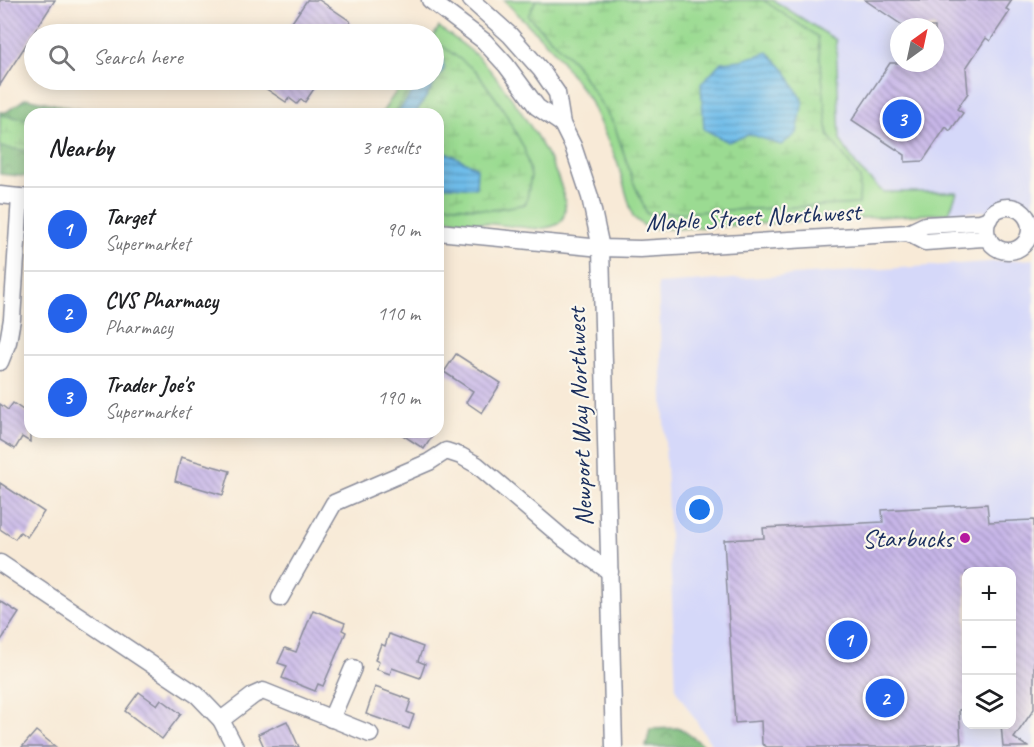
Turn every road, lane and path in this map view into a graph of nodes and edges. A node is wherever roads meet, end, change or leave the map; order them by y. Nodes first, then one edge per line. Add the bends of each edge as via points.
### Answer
1 (430, 0) edge
2 (471, 0) edge
3 (562, 124) junction
4 (0, 195) edge
5 (24, 197) edge
6 (24, 206) edge
7 (1030, 218) edge
8 (989, 219) junction
9 (444, 233) edge
10 (908, 233) junction
11 (1030, 238) edge
12 (989, 239) junction
13 (601, 248) junction
14 (0, 362) edge
15 (0, 563) edge
16 (610, 572) junction
17 (280, 598) dead end
18 (353, 668) dead end
19 (331, 719) junction
20 (221, 720) junction
21 (370, 734) dead end
22 (235, 747) edge
23 (614, 747) edge

1 - 3 street via 483,41 537,107
2 - 3 street via 541,70 557,93
3 - 13 street, Newport Way Northwest via 591,197
4 - 5 street
6 - 14 street via 12,319
7 - 8 street via 1006,207
7 - 11 street
8 - 10 street, Maple Street Northwest via 925,225
8 - 12 street
9 - 13 street
10 - 12 street, Maple Street Northwest via 925,242
10 - 13 street, Maple Street Northwest
11 - 12 street via 1010,250 998,248
13 - 16 street, Newport Way Northwest
15 - 20 street via 197,695
16 - 17 street via 564,539 477,465 446,451 334,503
16 - 23 street, Newport Way Northwest
18 - 19 street
19 - 20 street via 263,692
19 - 21 street
20 - 22 street

